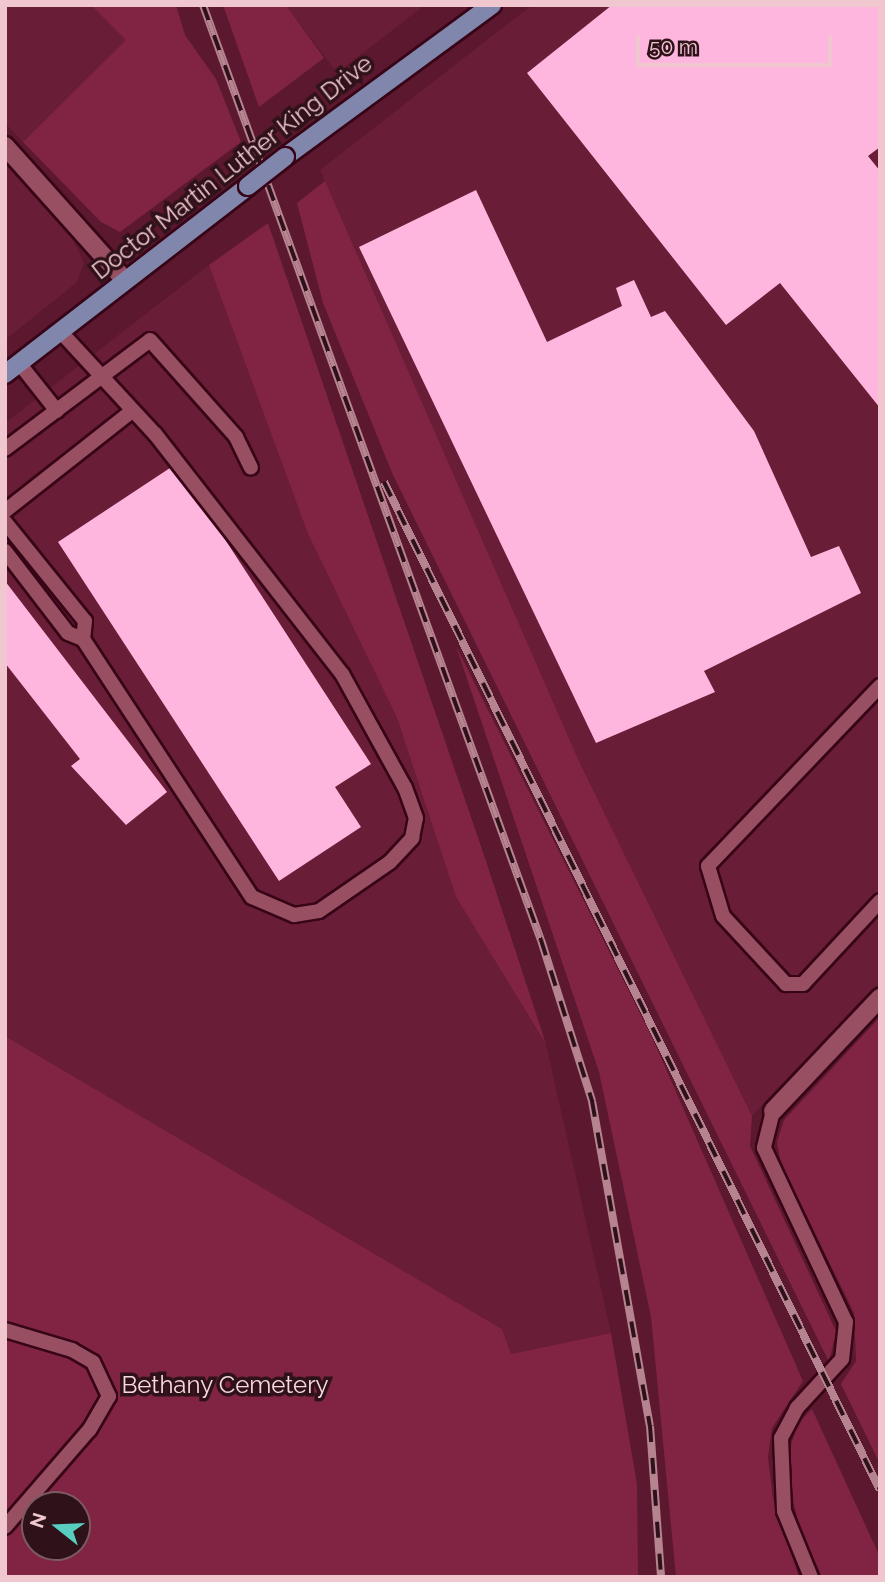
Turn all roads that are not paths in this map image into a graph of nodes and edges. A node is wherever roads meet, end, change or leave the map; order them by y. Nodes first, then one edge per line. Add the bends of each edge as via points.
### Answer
1 (492, 5) edge
2 (5, 146) edge
3 (125, 280) junction
4 (60, 331) junction
5 (12, 369) edge
6 (103, 377) junction
7 (57, 411) junction
8 (132, 411) junction
9 (5, 449) edge
10 (251, 468) dead end
11 (5, 511) edge
12 (5, 522) edge
13 (5, 551) edge
14 (83, 639) junction
15 (880, 686) edge
16 (880, 901) edge
17 (880, 998) edge
18 (772, 1111) joint
19 (5, 1330) edge
20 (5, 1527) edge
21 (811, 1577) edge

1 - 3 main road, Doctor Martin Luther King Drive, bridge
2 - 3 street
3 - 4 main road, Doctor Martin Luther King Drive
4 - 5 main road, Doctor Martin Luther King Drive
4 - 6 lane
5 - 7 lane
6 - 7 lane
6 - 8 lane
6 - 10 lane via 150,340 236,438
7 - 9 lane
8 - 11 lane
8 - 14 lane via 257,559 342,674 405,788 416,818 412,838 390,862 319,911 294,915 252,897
12 - 14 lane via 85,621
13 - 14 lane via 68,633
15 - 16 lane via 708,866 723,916 786,984 803,984
17 - 18 street
18 - 21 lane via 764,1148 846,1322 842,1359 797,1408 781,1438 784,1511
19 - 20 lane via 72,1350 93,1362 109,1396 89,1430

